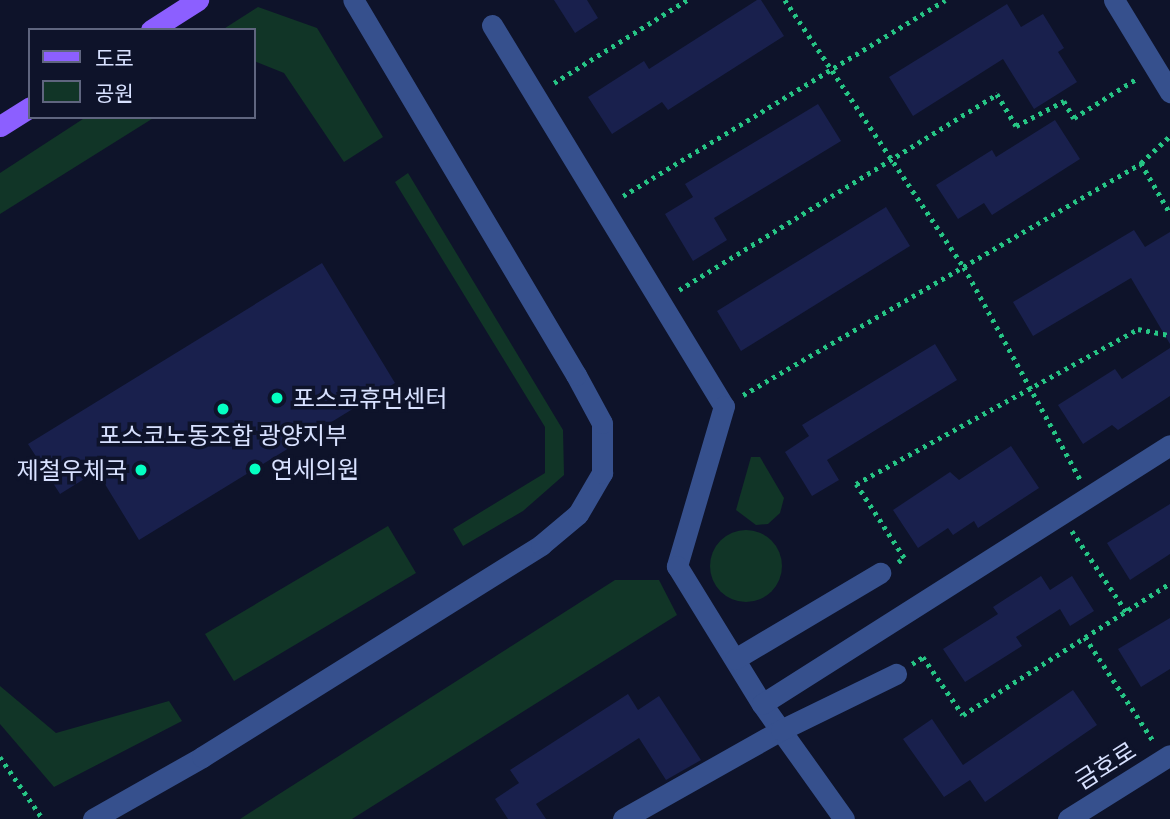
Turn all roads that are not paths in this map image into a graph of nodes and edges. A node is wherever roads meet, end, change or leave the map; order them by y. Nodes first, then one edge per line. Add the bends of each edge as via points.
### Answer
1 (198, 0) edge
2 (353, 0) edge
3 (1114, 0) edge
4 (492, 25) dead end
5 (154, 28) edge
6 (1170, 92) edge
7 (28, 108) edge
8 (0, 126) edge
9 (1170, 445) edge
10 (880, 573) road end
11 (734, 659) junction
12 (896, 674) road end
13 (762, 704) junction
14 (781, 730) junction
15 (1168, 756) edge
16 (93, 819) edge
17 (623, 819) edge
18 (844, 819) edge
19 (1068, 819) edge

1 - 5 main road
2 - 16 street via 602,423 602,473 579,514 541,545 202,757
3 - 6 street
4 - 11 street via 724,406 677,566
7 - 8 main road
9 - 13 street
10 - 11 street
11 - 13 street
12 - 14 street
13 - 14 street
14 - 17 street
14 - 18 street
15 - 19 street, 금호로

